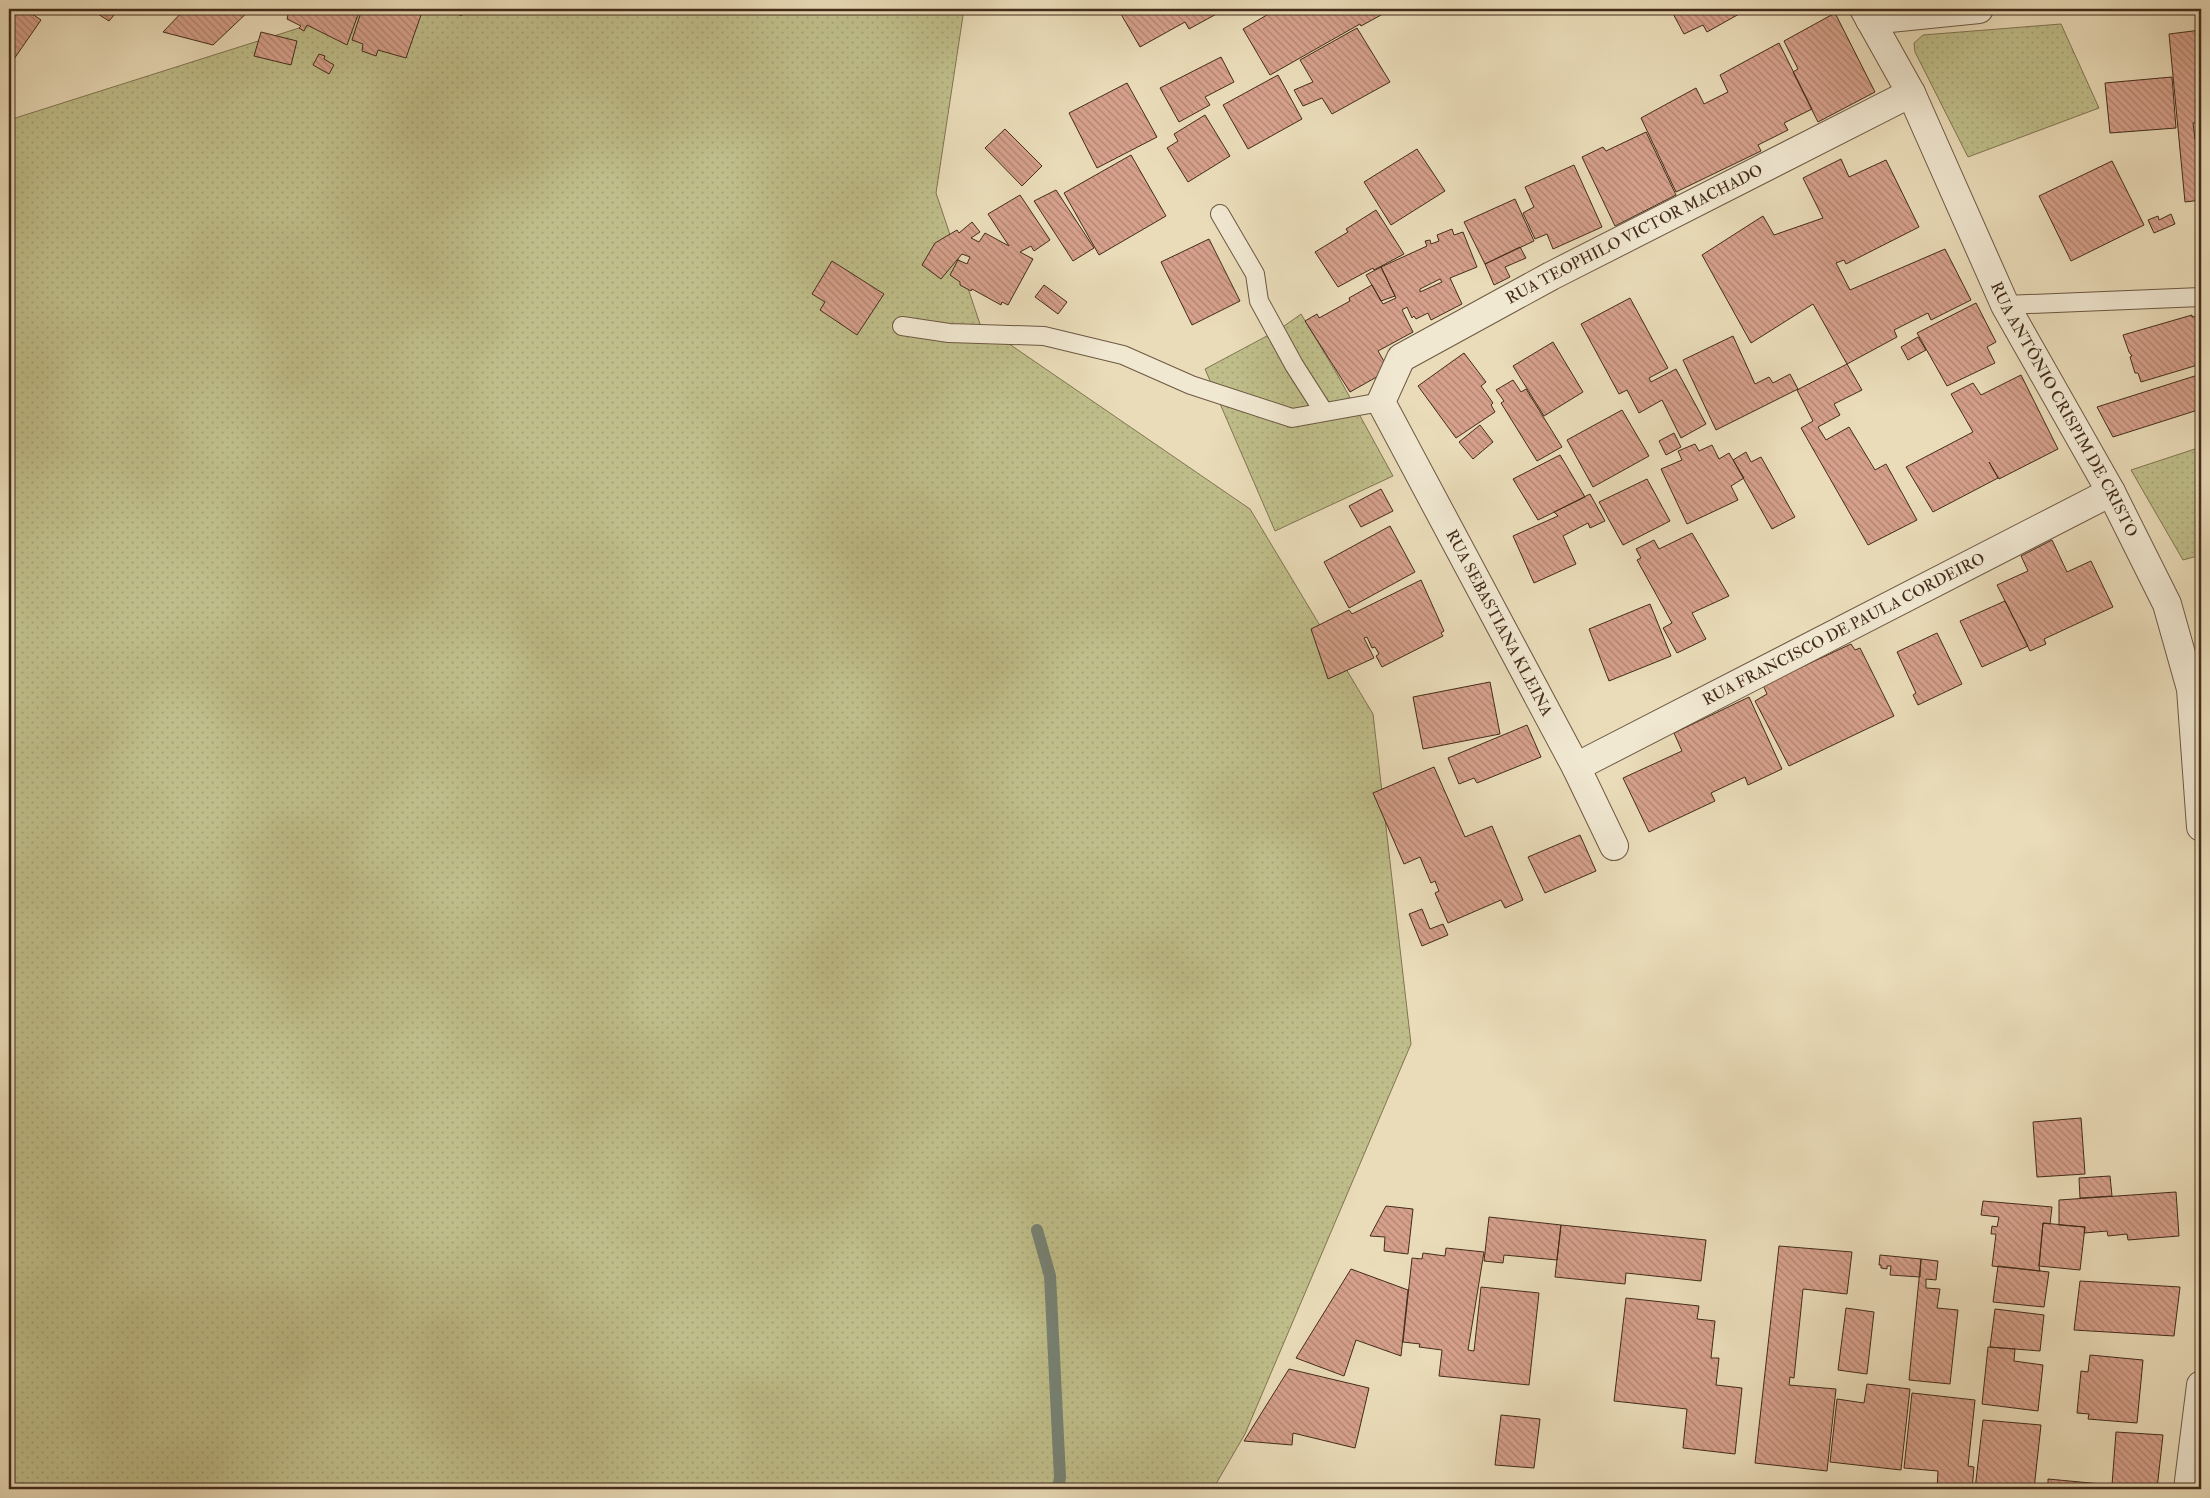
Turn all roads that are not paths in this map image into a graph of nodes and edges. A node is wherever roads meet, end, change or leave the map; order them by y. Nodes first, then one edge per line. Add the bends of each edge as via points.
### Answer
1 (1979, 9) edge
2 (1867, 14) edge
3 (1911, 93) junction
4 (1220, 214) dead end
5 (2201, 297) edge
6 (2006, 305) junction
7 (902, 326) dead end
8 (1381, 402) junction
9 (1324, 412) junction
10 (2111, 492) junction
11 (1576, 768) junction
12 (2201, 827) edge
13 (1614, 846) dead end
14 (2201, 1385) edge
15 (2188, 1489) edge

1 - 2 street
2 - 3 street, RUA ANTÔNIO CRISPIM DE CRISTO
3 - 6 street, RUA ANTÔNIO CRISPIM DE CRISTO
3 - 8 street, RUA TEOPHILO VICTOR MACHADO via 1551,276 1401,358
4 - 9 lane via 1255,274 1259,301 1294,366
5 - 6 lane
6 - 10 street, RUA ANTÔNIO CRISPIM DE CRISTO
7 - 9 lane via 949,333 1044,336 1123,355 1191,385 1292,418
8 - 9 lane
8 - 11 street, RUA SEBASTIANA KLEINA
10 - 11 street, RUA FRANCISCO DE PAULA CORDEIRO
10 - 12 street, RUA ANTÔNIO CRISPIM DE CRISTO via 2167,604 2191,689
11 - 13 street, RUA SEBASTIANA KLEINA
14 - 15 street

